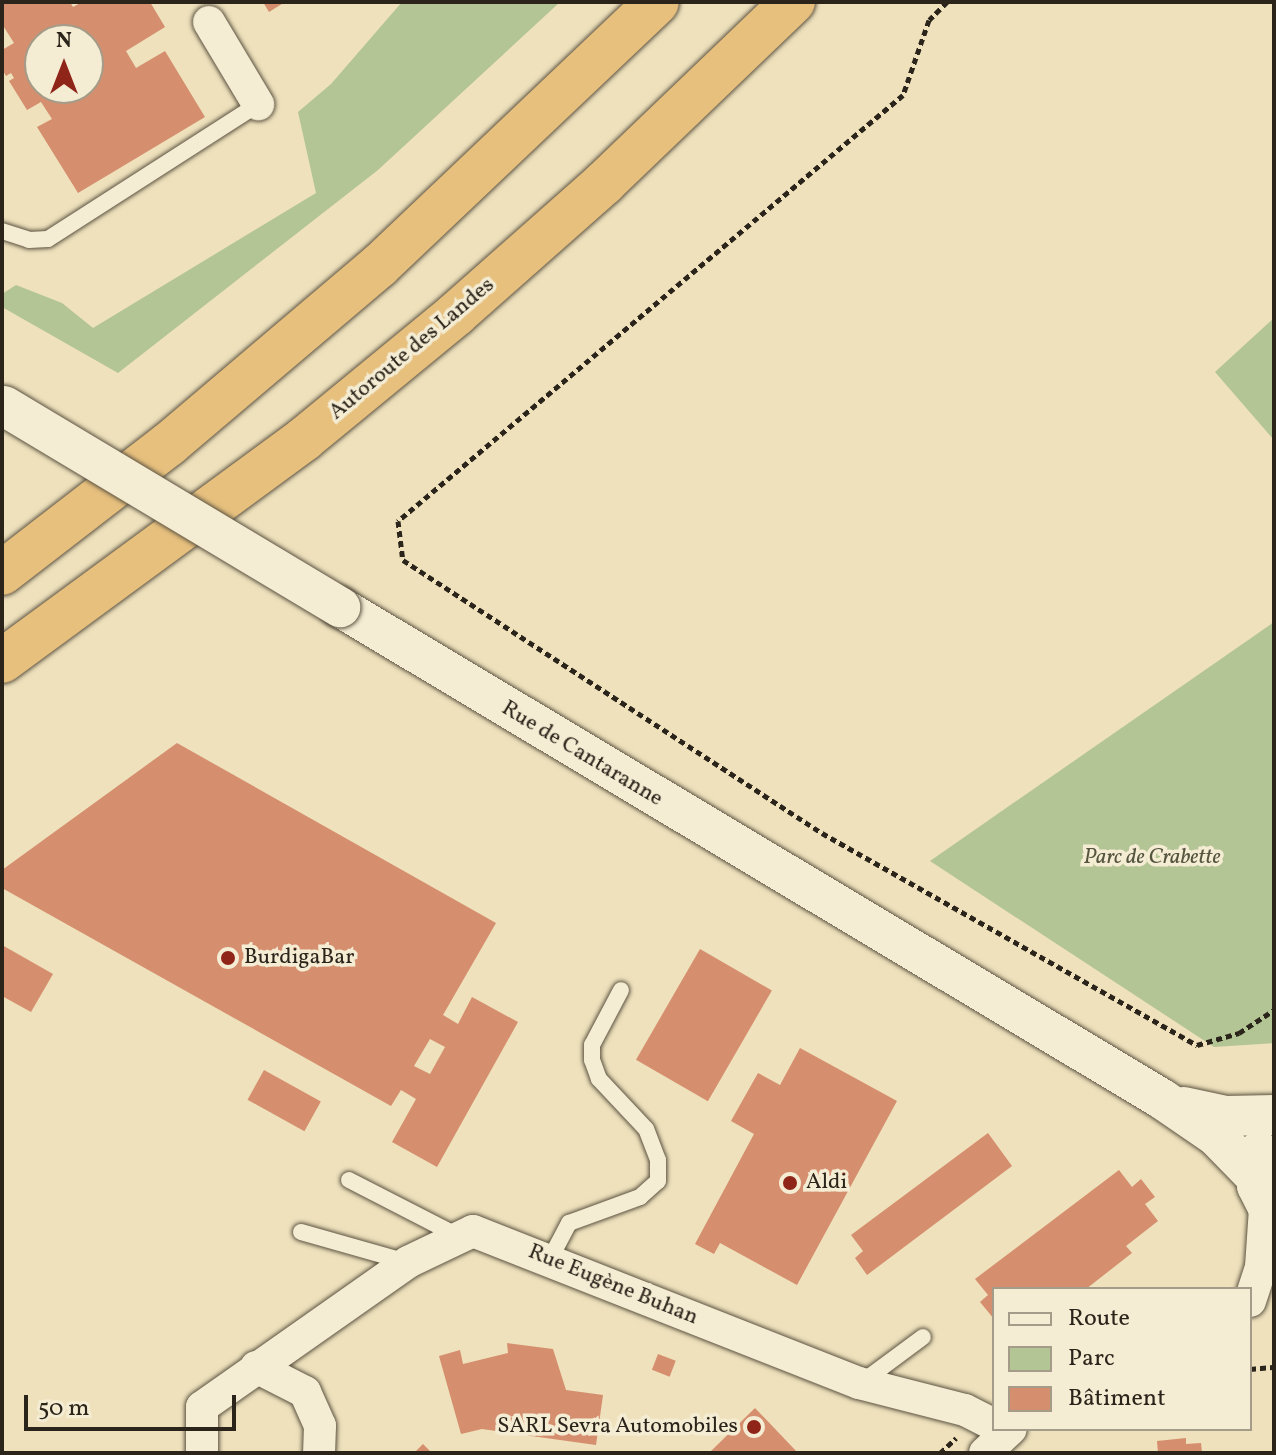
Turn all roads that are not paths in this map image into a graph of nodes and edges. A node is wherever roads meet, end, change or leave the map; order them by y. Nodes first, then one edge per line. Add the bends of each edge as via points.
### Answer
1 (657, 2) edge
2 (793, 2) edge
3 (209, 22) dead end
4 (258, 104) joint
5 (2, 231) edge
6 (3, 406) edge
7 (2, 573) edge
8 (2, 661) edge
9 (621, 990) dead end
10 (1162, 1099) junction
11 (1274, 1115) edge
12 (1274, 1123) edge
13 (349, 1180) dead end
14 (1265, 1202) edge
15 (301, 1232) dead end
16 (460, 1237) junction
17 (550, 1259) junction
18 (408, 1262) junction
19 (1274, 1292) edge
20 (1252, 1296) edge
21 (1252, 1301) edge
22 (923, 1337) dead end
23 (256, 1367) junction
24 (859, 1383) junction
25 (992, 1429) edge
26 (202, 1453) edge
27 (319, 1453) edge

1 - 7 highway via 379,266 169,444
2 - 8 highway, Autoroute des Landes via 604,183 456,314 304,439
3 - 4 street
4 - 5 lane via 48,239 29,240
6 - 10 street, Rue de Cantaranne, bridge
9 - 17 lane via 592,1045 592,1060 599,1079 646,1129 658,1160 658,1181 640,1197 569,1223
10 - 11 street, Rue de Cantaranne via 1226,1116
10 - 14 street, Rue de Cantaranne via 1216,1136
12 - 14 street via 1262,1142
13 - 16 lane
14 - 20 street via 1261,1267
15 - 18 lane
16 - 17 street, Rue Eugène Buhan via 473,1231
16 - 18 street, Rue Eugène Buhan
17 - 24 street, Rue Eugène Buhan
18 - 23 street, Rue Eugène Buhan
19 - 21 street
22 - 24 lane
23 - 26 street, Rue Eugène Buhan via 202,1407
23 - 27 street via 305,1392 320,1426
24 - 25 street, Rue Eugène Buhan via 965,1410

